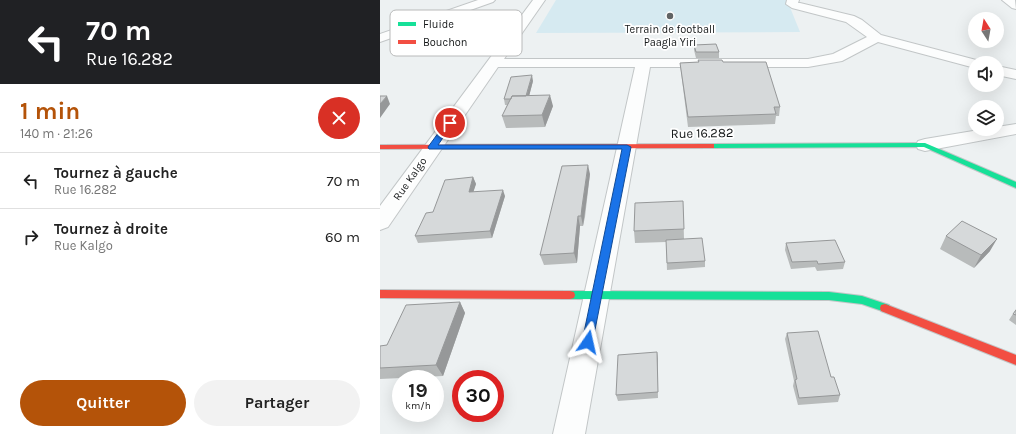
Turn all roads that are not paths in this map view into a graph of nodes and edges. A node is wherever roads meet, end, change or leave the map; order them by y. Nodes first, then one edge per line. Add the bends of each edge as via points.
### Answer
1 (489, 0) edge
2 (539, 0) edge
3 (793, 0) edge
4 (1008, 0) edge
5 (1016, 6) edge
6 (460, 10) edge
7 (522, 23) edge
8 (390, 35) edge
9 (380, 38) edge
10 (876, 38) junction
11 (498, 56) edge
12 (968, 62) edge
13 (493, 63) junction
14 (643, 64) junction
15 (1004, 72) edge
16 (1016, 75) edge
17 (1016, 130) edge
18 (925, 145) junction
19 (380, 147) edge
20 (432, 147) junction
21 (627, 147) junction
22 (1016, 185) edge
23 (380, 222) edge
24 (380, 294) edge
25 (597, 296) junction
26 (1016, 360) edge
27 (569, 434) edge

1 - 6 street
2 - 7 street, Rue Kalgo
3 - 10 street via 792,4 796,6 850,19
4 - 5 street
8 - 9 street
10 - 12 street
10 - 14 street via 826,62
11 - 13 street, Rue Kalgo
13 - 14 street
13 - 20 street, Rue Kalgo
14 - 21 street
15 - 16 street
17 - 18 street
18 - 21 street, Rue 16.282
18 - 22 street, Rue 16.282
19 - 20 street, Rue 16.282
20 - 21 street, Rue 16.282
20 - 23 street, Rue Kalgo
21 - 25 street
24 - 25 street
25 - 26 street via 829,296 862,300 899,312
25 - 27 street

